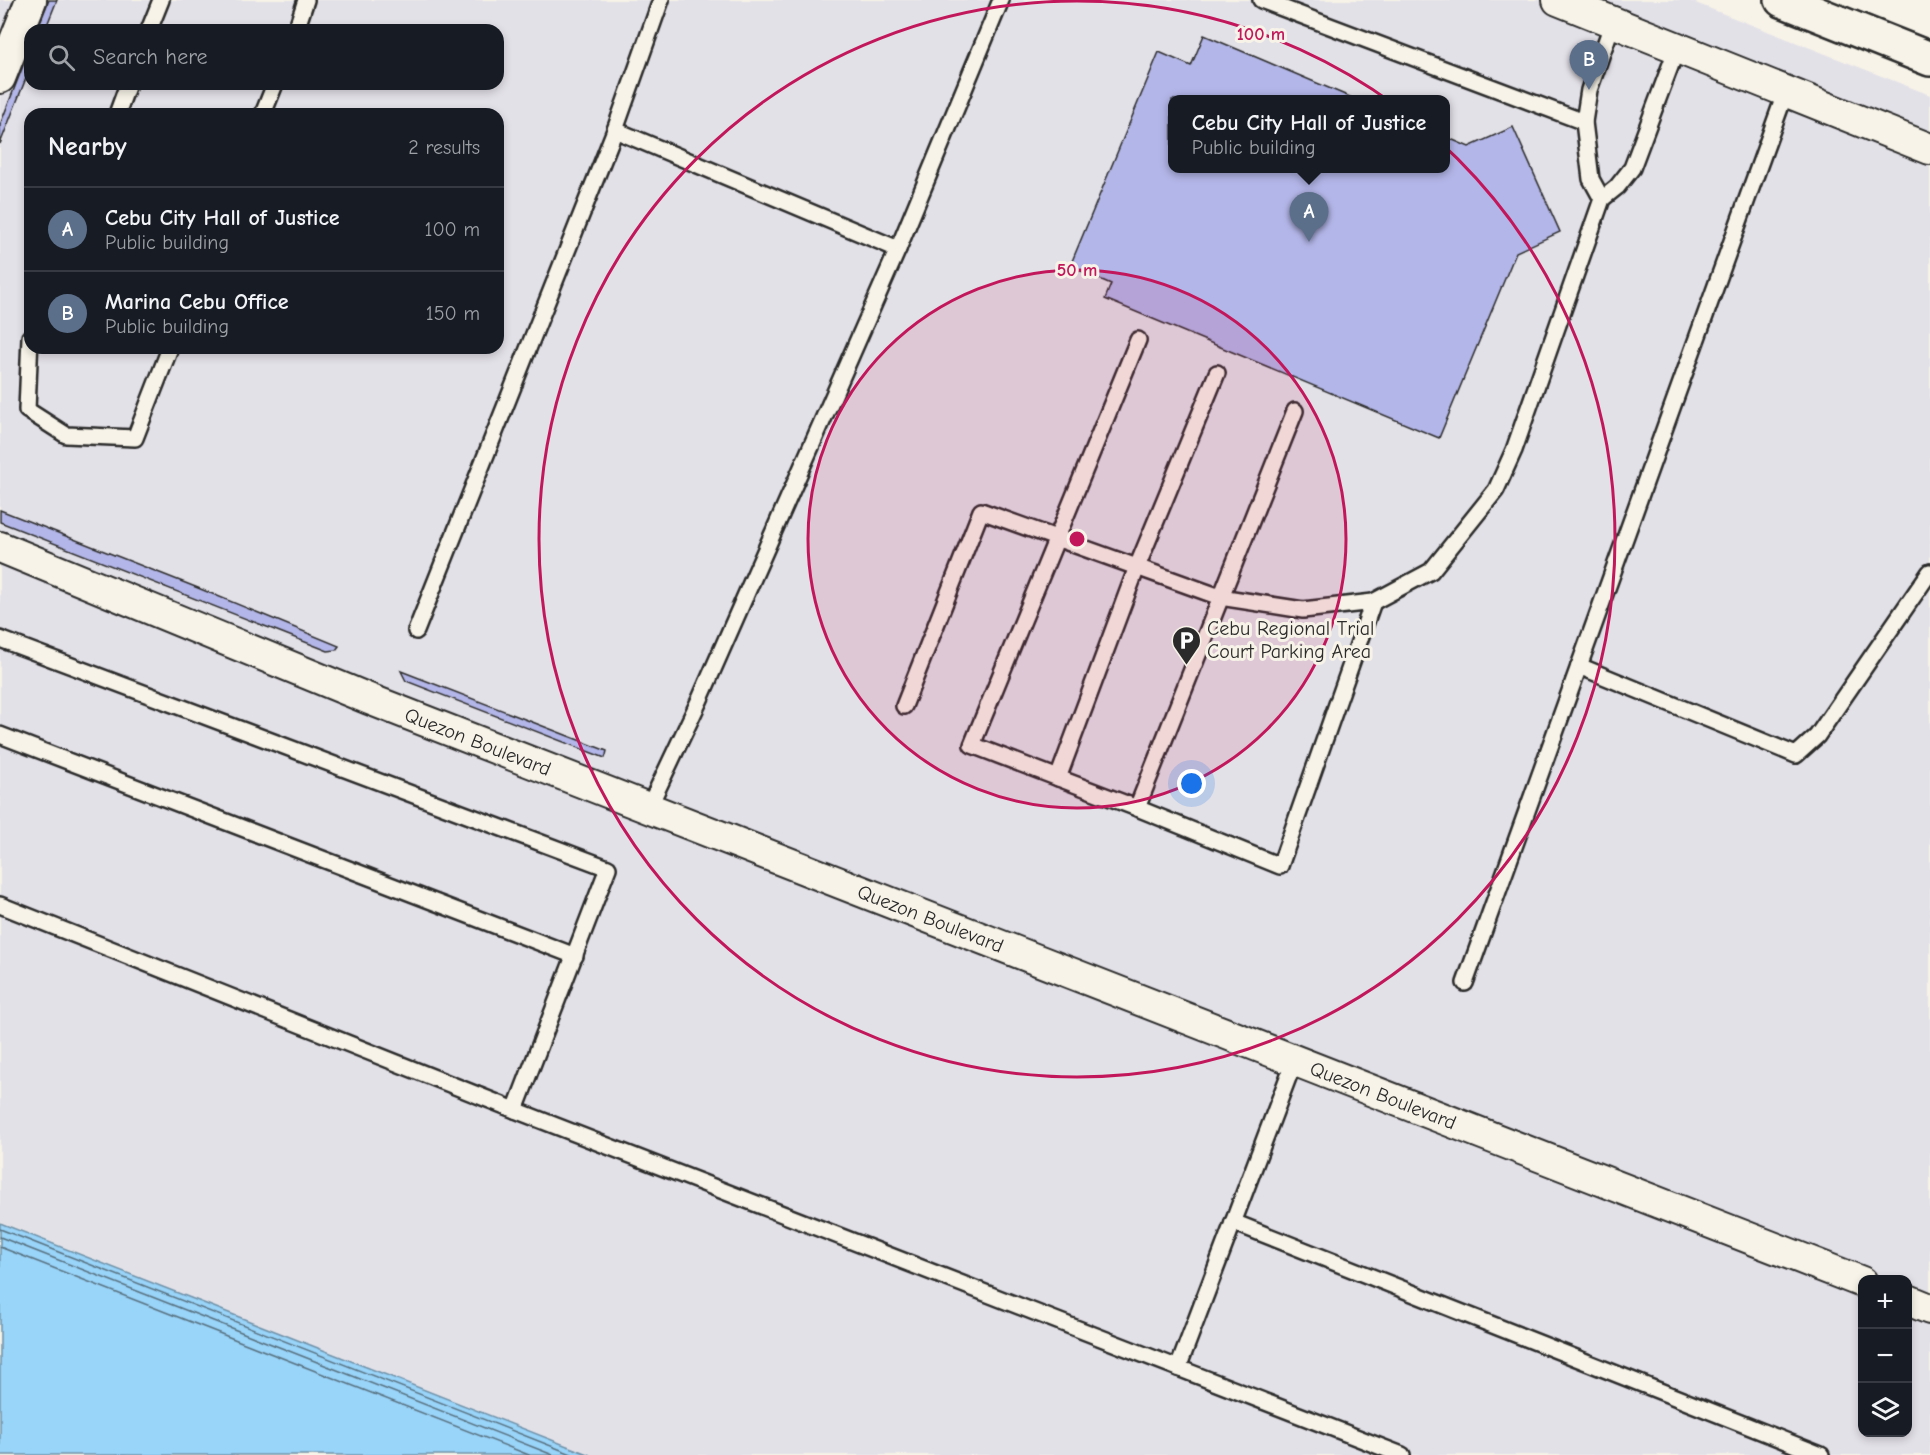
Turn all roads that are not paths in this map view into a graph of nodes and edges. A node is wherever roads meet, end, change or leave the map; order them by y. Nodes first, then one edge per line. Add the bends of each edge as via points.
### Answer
1 (31, 0) edge
2 (161, 0) edge
3 (306, 0) edge
4 (661, 0) edge
5 (1001, 0) edge
6 (1261, 0) edge
7 (1558, 0) edge
8 (1782, 0) edge
9 (1613, 22) junction
10 (151, 24) edge
11 (298, 24) edge
12 (1677, 48) junction
13 (1930, 59) edge
14 (0, 78) edge
15 (126, 90) edge
16 (273, 90) edge
17 (1786, 91) junction
18 (119, 108) edge
19 (265, 108) edge
20 (1584, 122) junction
21 (615, 130) junction
22 (1930, 149) edge
23 (1602, 199) junction
24 (898, 249) junction
25 (1138, 340) dead end
26 (29, 354) edge
27 (168, 354) edge
28 (1217, 373) dead end
29 (1295, 411) dead end
30 (1059, 539) junction
31 (0, 547) edge
32 (1137, 567) junction
33 (1930, 572) edge
34 (1220, 597) junction
35 (1373, 602) junction
36 (416, 631) dead end
37 (0, 639) edge
38 (1579, 666) junction
39 (904, 706) dead end
40 (0, 735) edge
41 (1058, 778) junction
42 (648, 808) junction
43 (1137, 808) junction
44 (0, 905) edge
45 (575, 956) junction
46 (1465, 983) dead end
47 (1295, 1059) junction
48 (515, 1110) junction
49 (1233, 1221) junction
50 (1858, 1280) edge
51 (1912, 1302) edge
52 (1930, 1309) edge
53 (1178, 1368) junction
54 (1402, 1455) edge
55 (1821, 1455) edge

1 - 14 street
2 - 10 lane
3 - 11 lane
4 - 21 lane
5 - 24 lane
6 - 20 lane
7 - 9 street
8 - 13 highway
9 - 12 street
9 - 20 lane via 1589,90
12 - 17 street
12 - 23 lane via 1632,168
15 - 18 lane
16 - 19 lane
17 - 22 street
17 - 38 lane
20 - 23 lane via 1591,179
21 - 24 lane
21 - 36 lane
23 - 35 lane via 1514,450 1496,490 1431,571
24 - 42 lane
25 - 30 lane
26 - 27 lane via 27,410 66,435 135,438
28 - 32 lane
29 - 34 lane
30 - 32 lane
30 - 39 lane via 981,511
30 - 41 lane via 972,745
31 - 42 street, Quezon Boulevard via 358,695
32 - 34 lane
32 - 41 lane
33 - 38 lane via 1817,736 1796,755
34 - 35 lane via 1303,610
34 - 43 lane
35 - 43 lane via 1280,866
37 - 45 lane via 608,868
38 - 46 lane
40 - 45 lane
41 - 43 lane
42 - 47 street, Quezon Boulevard
44 - 48 lane
45 - 48 lane
47 - 49 lane
47 - 50 street, Quezon Boulevard
48 - 53 lane
49 - 53 lane
49 - 55 lane
51 - 52 street
53 - 54 lane

